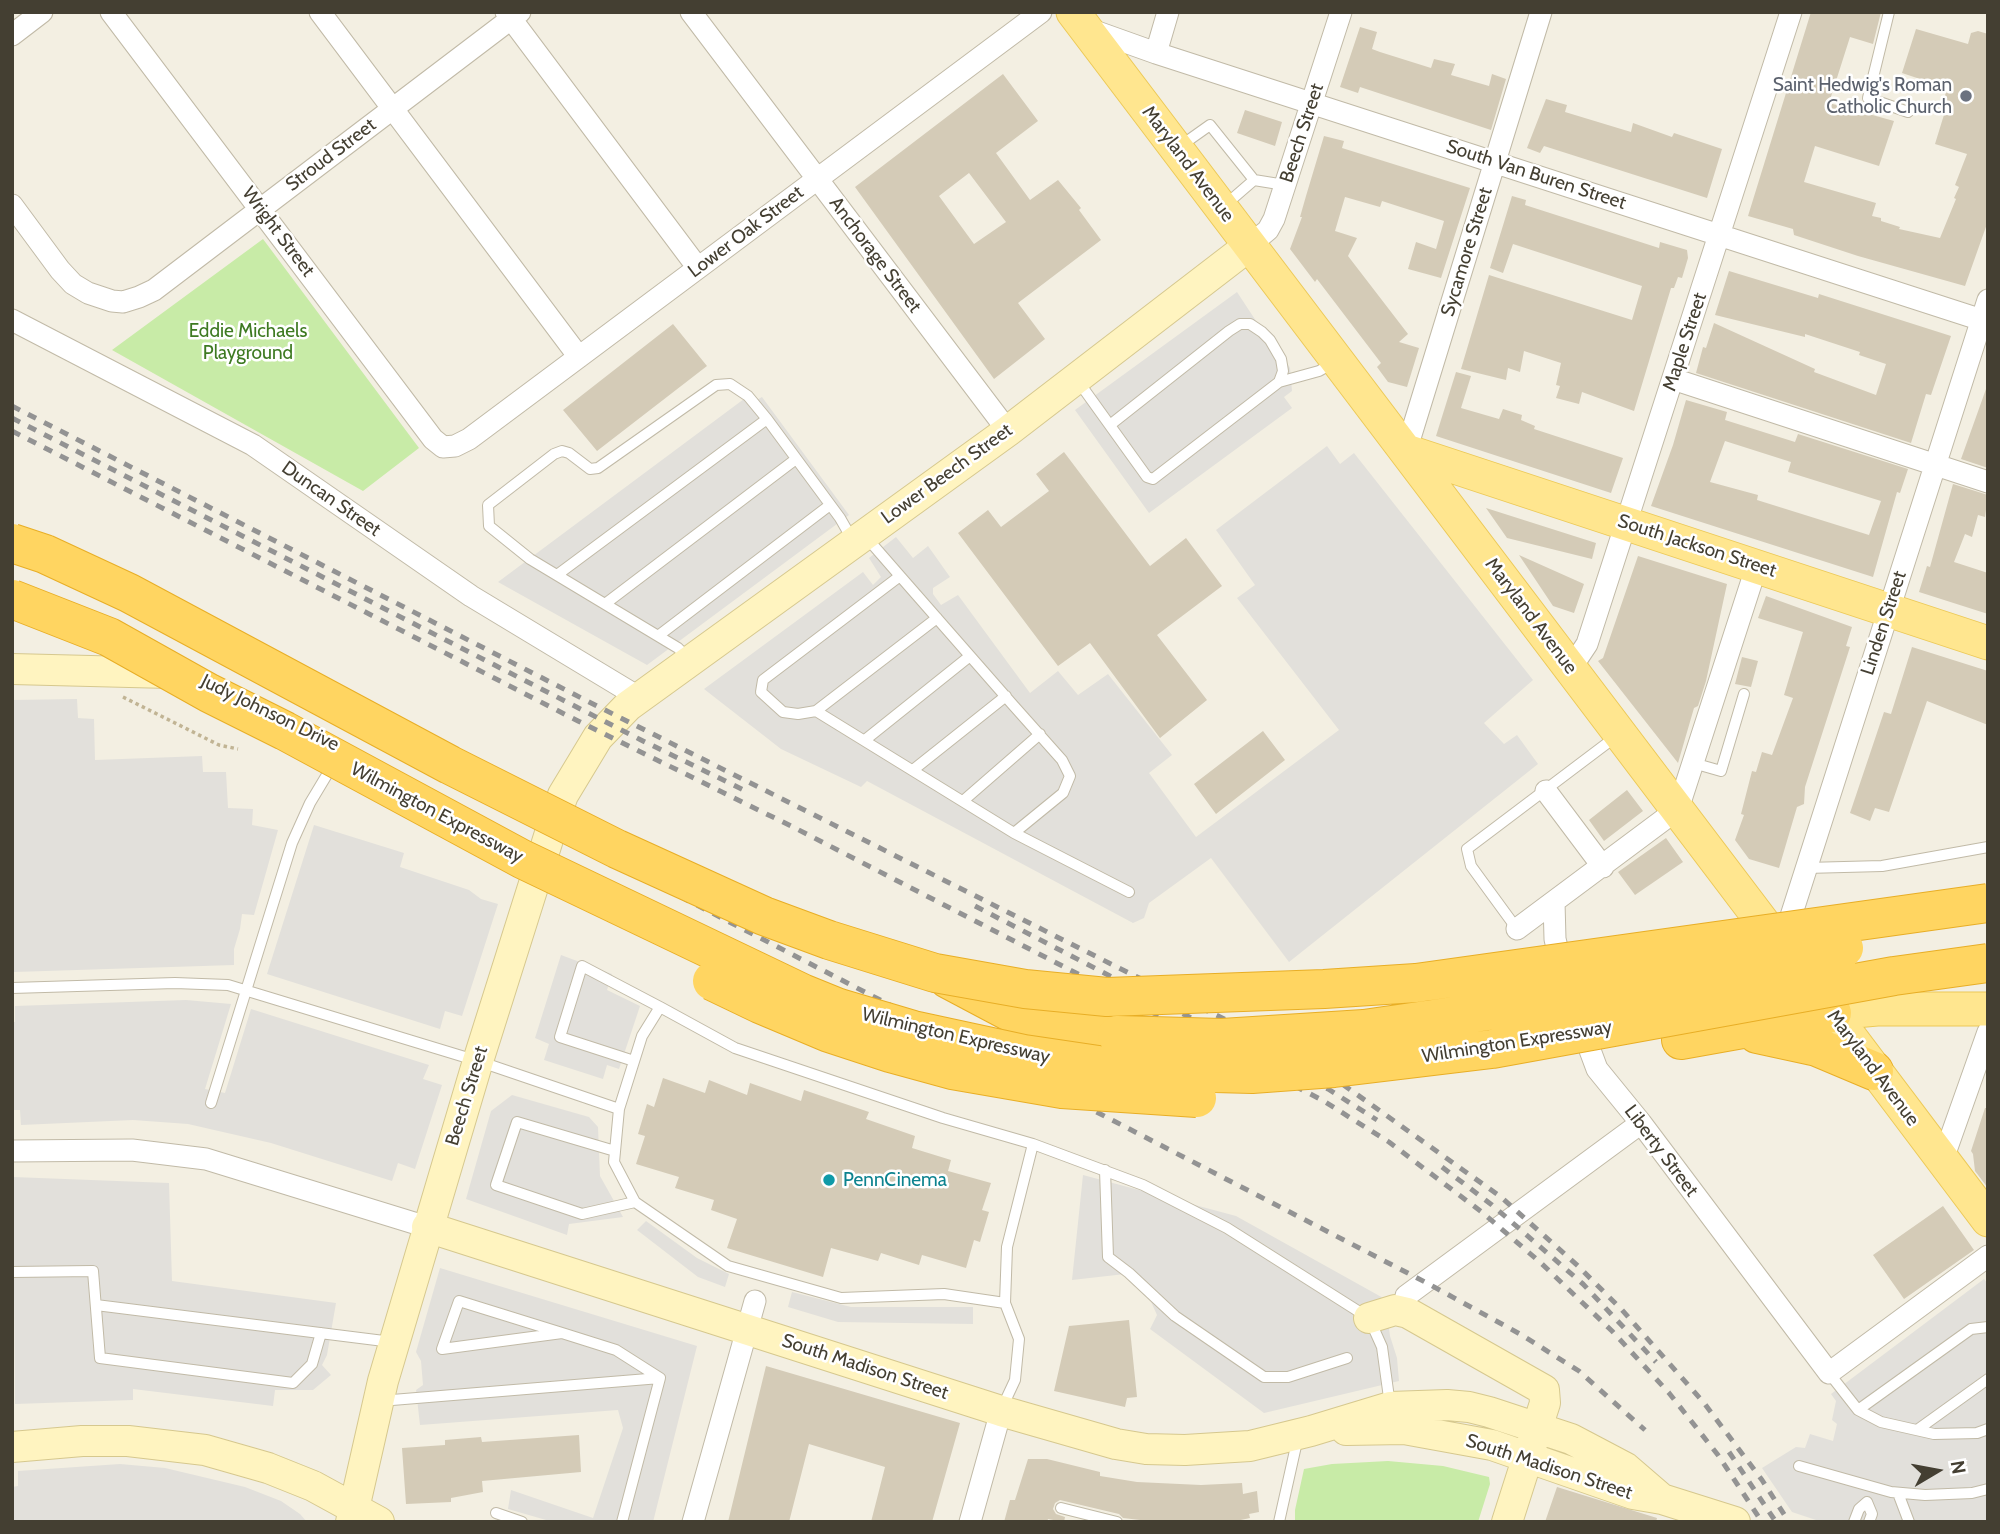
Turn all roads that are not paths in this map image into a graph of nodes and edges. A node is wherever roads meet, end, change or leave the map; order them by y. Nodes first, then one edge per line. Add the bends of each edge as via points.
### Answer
1 (42, 12) edge
2 (111, 12) edge
3 (320, 12) edge
4 (691, 12) edge
5 (1041, 12) edge
6 (1168, 12) edge
7 (1341, 12) edge
8 (1541, 12) edge
9 (1791, 12) edge
10 (1889, 12) edge
11 (512, 14) edge
12 (1079, 20) edge
13 (12, 35) edge
14 (1156, 53) junction
15 (1311, 103) junction
16 (392, 109) junction
17 (1908, 112) dead end
18 (1177, 149) junction
19 (1495, 162) junction
20 (817, 179) junction
21 (1254, 180) junction
22 (1285, 185) junction
23 (12, 205) edge
24 (261, 208) junction
25 (1222, 208) junction
26 (1719, 234) junction
27 (1250, 245) junction
28 (698, 268) junction
29 (1986, 314) edge
30 (12, 320) edge
31 (579, 357) junction
32 (1337, 361) junction
33 (1076, 378) junction
34 (1673, 379) junction
35 (1279, 382) junction
36 (767, 419) junction
37 (1110, 425) junction
38 (1008, 431) junction
39 (448, 447) joint
40 (1406, 451) junction
41 (796, 459) junction
42 (1935, 465) junction
43 (1988, 482) edge
44 (830, 505) junction
45 (1626, 524) junction
46 (859, 538) junction
47 (12, 543) edge
48 (1757, 565) junction
49 (557, 575) junction
50 (900, 576) junction
51 (12, 598) edge
52 (605, 604) junction
53 (1888, 610) junction
54 (937, 618) junction
55 (658, 636) junction
56 (1988, 643) edge
57 (970, 656) junction
58 (691, 661) junction
59 (12, 668) edge
60 (1571, 668) junction
61 (1744, 694) dead end
62 (1006, 696) junction
63 (640, 698) junction
64 (816, 711) junction
65 (1620, 733) junction
66 (1040, 734) junction
67 (865, 740) junction
68 (342, 749) junction
69 (1693, 764) junction
70 (913, 770) junction
71 (1546, 791) junction
72 (409, 799) junction
73 (963, 801) junction
74 (1678, 809) junction
75 (1014, 833) junction
76 (1988, 847) edge
77 (543, 857) junction
78 (1603, 867) junction
79 (1806, 868) junction
80 (1129, 892) dead end
81 (1554, 902) junction
82 (1988, 902) edge
83 (1988, 926) edge
84 (1517, 929) joint
85 (1782, 947) junction
86 (1988, 963) edge
87 (935, 972) junction
88 (12, 988) edge
89 (247, 990) junction
90 (660, 1007) junction
91 (1988, 1009) edge
92 (1832, 1013) junction
93 (1766, 1031) junction
94 (1988, 1032) edge
95 (478, 1061) junction
96 (634, 1061) junction
97 (1874, 1071) junction
98 (211, 1103) dead end
99 (619, 1109) junction
100 (1641, 1123) junction
101 (1033, 1143) junction
102 (12, 1151) edge
103 (615, 1151) junction
104 (1944, 1159) junction
105 (1105, 1170) junction
106 (635, 1202) junction
107 (1988, 1220) edge
108 (427, 1227) junction
109 (1988, 1256) edge
110 (12, 1272) edge
111 (1406, 1296) dead end
112 (755, 1301) dead end
113 (1005, 1304) junction
114 (96, 1305) junction
115 (1369, 1318) junction
116 (1988, 1327) edge
117 (746, 1329) junction
118 (321, 1333) junction
119 (562, 1333) junction
120 (394, 1342) junction
121 (1347, 1358) dead end
122 (1829, 1373) junction
123 (660, 1378) junction
124 (1988, 1379) edge
125 (378, 1402) junction
126 (1390, 1407) junction
127 (1858, 1410) junction
128 (1001, 1411) junction
129 (1537, 1428) junction
130 (1988, 1429) edge
131 (1917, 1430) junction
132 (1305, 1433) junction
133 (12, 1447) edge
134 (1527, 1458) junction
135 (1799, 1466) dead end
136 (1870, 1486) junction
137 (1988, 1489) edge
138 (1898, 1493) junction
139 (1662, 1499) junction
140 (1867, 1502) junction
141 (1061, 1508) dead end
142 (496, 1513) dead end
143 (362, 1517) edge
144 (522, 1522) edge
145 (622, 1522) edge
146 (694, 1522) edge
147 (970, 1522) edge
148 (1116, 1522) edge
149 (1279, 1522) edge
150 (1507, 1522) edge
151 (1735, 1522) edge
152 (1854, 1522) edge
153 (1869, 1522) edge
154 (1909, 1522) edge

1 - 13 street
2 - 24 street, Wright Street
3 - 16 street
4 - 20 street, Anchorage Street
5 - 20 street, Lower Oak Street
6 - 14 street
7 - 15 street, Beech Street
8 - 19 street, Sycamore Street
9 - 26 street, Maple Street
10 - 17 lane via 1868,98
11 - 16 street, Stroud Street
11 - 28 street
12 - 14 street, South Van Buren Street
12 - 18 main road, Maryland Avenue
14 - 15 street, South Van Buren Street
15 - 19 street, South Van Buren Street
15 - 22 street, Beech Street
16 - 24 street, Stroud Street
16 - 31 street
18 - 21 lane via 1210,125
18 - 25 main road, Maryland Avenue
19 - 26 street, South Van Buren Street
19 - 40 street, Sycamore Street
20 - 28 street, Lower Oak Street
20 - 38 street, Anchorage Street
21 - 22 lane
21 - 25 lane
22 - 27 street, Beech Street via 1268,230
23 - 24 street, Stroud Street via 73,284 99,298 123,302 154,289
24 - 39 street, Wright Street via 433,439
25 - 27 main road, Maryland Avenue
26 - 29 street, South Van Buren Street
26 - 34 street, Maple Street
27 - 32 main road, Maryland Avenue
27 - 33 street, Lower Beech Street
28 - 31 street, Lower Oak Street
29 - 42 street, Linden Street
30 - 63 street, Duncan Street via 253,445 471,596
31 - 39 street, Lower Oak Street via 469,439
32 - 35 lane via 1320,371
32 - 40 main road, Maryland Avenue
33 - 37 lane
33 - 38 street, Lower Beech Street
34 - 42 street
34 - 45 street, Maple Street
35 - 37 lane via 1153,479
35 - 37 lane via 1281,359 1270,340 1250,324 1240,324
36 - 41 lane
36 - 49 lane
36 - 49 lane via 748,396 730,384 716,385 598,468 590,469 569,453 554,454 488,505 487,514 489,526
38 - 46 street, Lower Beech Street
40 - 45 main road, South Jackson Street
40 - 60 main road, Maryland Avenue
41 - 44 lane
41 - 52 lane
42 - 43 street
42 - 53 street, Linden Street
44 - 46 lane
44 - 55 lane
45 - 48 main road, South Jackson Street
45 - 60 street, Maple Street via 1587,644
46 - 50 lane
46 - 58 street, Lower Beech Street
47 - 87 highway, bridge via 129,593 617,849 764,916
48 - 53 main road, South Jackson Street
48 - 69 street
49 - 52 lane
50 - 54 lane
50 - 64 lane via 763,680 761,692 783,712
51 - 72 highway, Wilmington Expressway, bridge via 108,637
52 - 55 lane
53 - 56 main road, South Jackson Street
53 - 79 street, Linden Street
54 - 57 lane
54 - 64 lane
55 - 58 lane
57 - 62 lane
57 - 67 lane
58 - 63 street, Lower Beech Street
59 - 68 street, Judy Johnson Drive via 204,677
60 - 65 main road, Maryland Avenue
61 - 69 lane via 1721,771
62 - 66 lane
62 - 70 lane
63 - 77 street, Beech Street via 598,737 578,768 563,795
64 - 67 lane
65 - 71 lane
65 - 74 main road, Maryland Avenue
66 - 73 lane
66 - 75 lane via 1070,776 1063,793
67 - 70 lane
68 - 77 street, Judy Johnson Drive
68 - 89 lane via 300,821
69 - 74 street
70 - 73 lane
71 - 78 street
71 - 84 lane via 1467,849 1471,866
72 - 86 highway, Wilmington Expressway, bridge via 623,909 839,1009 986,1047 1105,1066 1252,1073 1374,1065 1492,1049
72 - 93 highway, bridge via 506,876 761,1004 890,1054 1022,1083 1182,1098 1315,1094 1449,1079
73 - 75 lane
74 - 78 street
74 - 85 main road, Maryland Avenue
75 - 80 lane
76 - 79 lane via 1882,866
77 - 95 street, Beech Street
78 - 81 street
79 - 85 street, Linden Street
81 - 84 street
81 - 100 street, Liberty Street via 1555,939 1567,990 1597,1069
82 - 87 highway, bridge via 1403,984 1107,997 1026,989
83 - 87 highway, bridge via 1443,1018 1274,1037 1117,1035 1031,1023
85 - 92 main road, Maryland Avenue
88 - 89 lane via 175,982
89 - 95 lane
89 - 98 lane
90 - 96 lane via 642,1036
90 - 96 lane via 582,965 561,1037
90 - 101 lane via 735,1048 943,1118
91 - 92 main road
92 - 93 highway
92 - 97 main road, Maryland Avenue
93 - 97 highway via 1817,1046
94 - 104 street
95 - 99 lane
95 - 108 street, Beech Street
96 - 99 lane
97 - 104 main road, Maryland Avenue
99 - 103 lane
100 - 111 street
100 - 122 street, Liberty Street
101 - 105 lane
101 - 113 lane via 1007,1247
102 - 108 street via 132,1150 206,1159
103 - 106 lane via 614,1162
103 - 106 lane via 517,1122 496,1185 582,1214
104 - 107 main road, Maryland Avenue
105 - 115 lane via 1227,1228
105 - 121 lane via 1108,1257 1175,1316 1264,1377 1288,1377
106 - 113 lane via 728,1266 841,1298 944,1294
108 - 117 street, South Madison Street
108 - 120 street, Beech Street
109 - 122 street
110 - 114 lane via 93,1271
112 - 117 street
113 - 128 lane via 1019,1339 1015,1380
114 - 118 lane
114 - 118 lane via 100,1358 293,1383 312,1364
115 - 126 lane via 1382,1347
115 - 129 street via 1395,1310 1408,1313 1536,1384 1546,1396
116 - 127 lane via 1971,1329
117 - 128 street, South Madison Street
117 - 146 street
118 - 120 lane
119 - 119 lane via 459,1301 442,1349 535,1337
119 - 123 lane via 616,1350
120 - 125 street, Beech Street
122 - 127 lane
123 - 125 lane
123 - 145 lane
124 - 131 lane
125 - 143 street, Beech Street
126 - 129 street, South Madison Street via 1469,1407
126 - 132 street, South Madison Street
127 - 131 lane via 1881,1422
128 - 132 street, South Madison Street via 1146,1449 1250,1446
128 - 147 street
129 - 134 street
129 - 139 street, South Madison Street via 1626,1468
130 - 131 lane via 1934,1434
132 - 134 street, South Madison Street via 1404,1429 1492,1445
132 - 149 lane
133 - 143 street via 128,1441 205,1450 313,1486
134 - 139 street, South Madison Street via 1633,1494
134 - 150 street
135 - 136 lane
136 - 138 lane
136 - 140 lane
137 - 138 lane
138 - 154 lane
139 - 151 street, South Madison Street
140 - 152 lane
140 - 153 lane via 1872,1514
141 - 148 lane
142 - 144 lane

